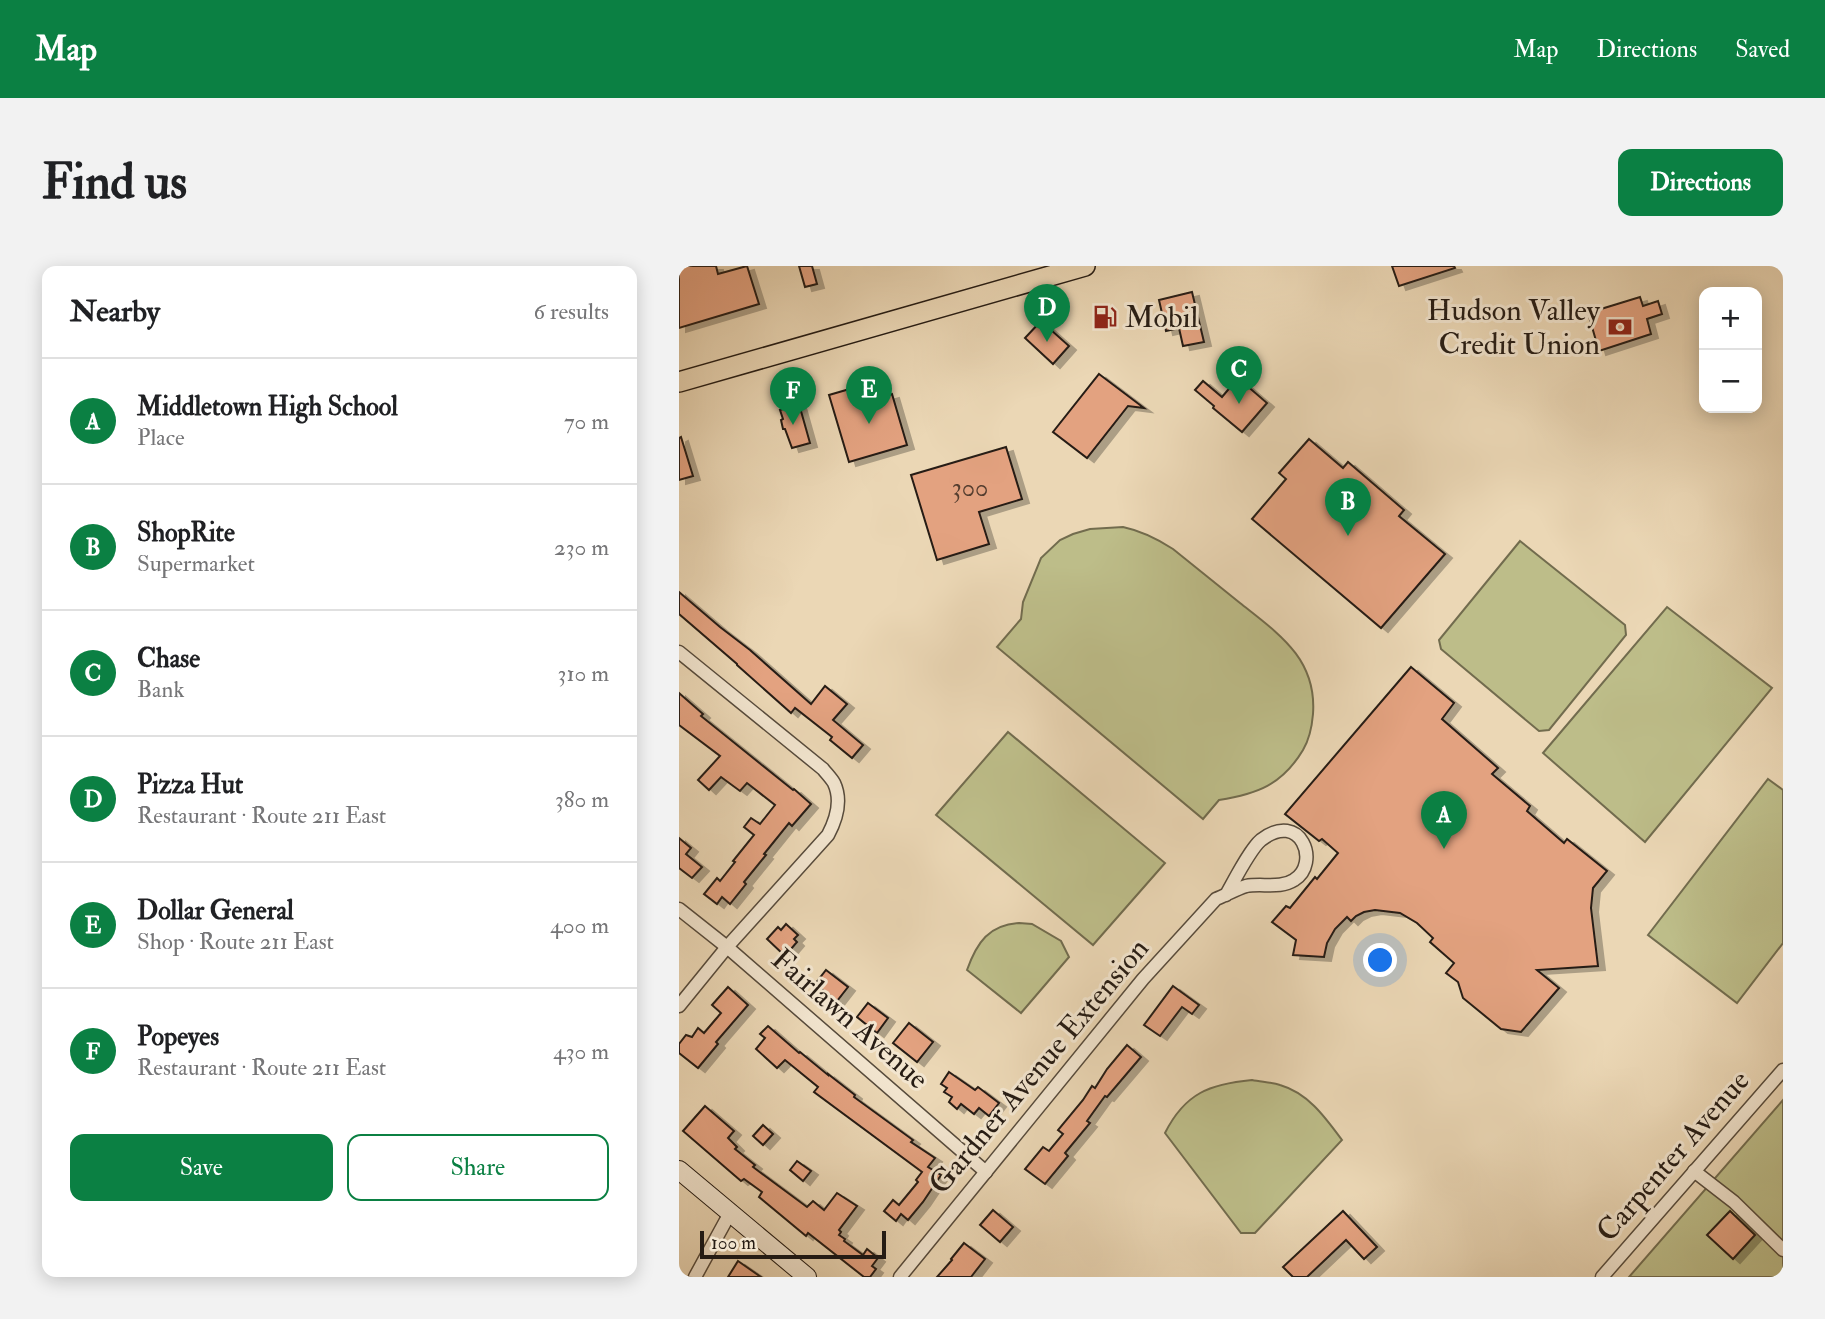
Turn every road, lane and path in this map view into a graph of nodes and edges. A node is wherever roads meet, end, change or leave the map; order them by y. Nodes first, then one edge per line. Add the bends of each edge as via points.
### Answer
1 (1084, 266) edge
2 (1049, 271) edge
3 (679, 382) edge
4 (679, 652) edge
5 (1226, 895) junction
6 (679, 909) edge
7 (727, 947) junction
8 (679, 1006) edge
9 (1783, 1070) edge
10 (679, 1170) edge
11 (986, 1171) junction
12 (1694, 1171) junction
13 (730, 1213) junction
14 (1783, 1250) edge
15 (695, 1277) edge
16 (807, 1277) edge
17 (899, 1277) edge
18 (1602, 1277) edge

1 - 2 main road
2 - 3 main road
4 - 7 street via 823,769 835,785 838,804 828,835
5 - 5 street, Gardner Avenue Extension via 1246,886 1293,881 1302,874 1305,843 1294,833 1276,831 1267,836
5 - 11 street, Gardner Avenue Extension via 1216,899 1143,979
6 - 7 street, Fairlawn Avenue
7 - 8 street
7 - 11 street, Fairlawn Avenue
9 - 12 street, Carpenter Avenue
10 - 13 street
11 - 17 street, Gardner Avenue Extension
12 - 14 street
12 - 18 street, Carpenter Avenue
13 - 15 street
13 - 16 street

